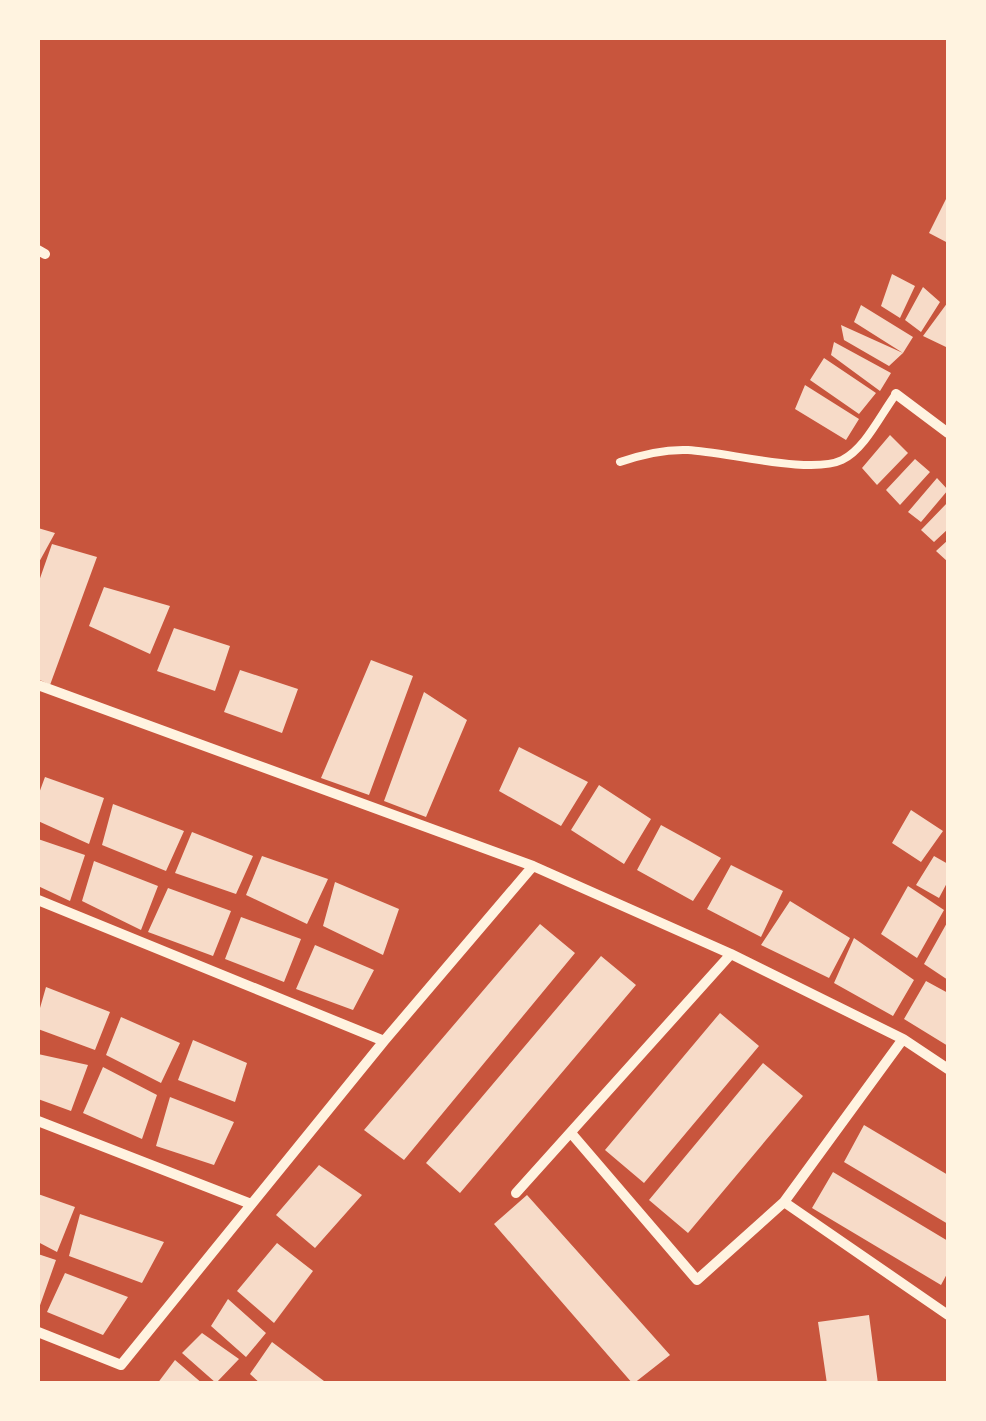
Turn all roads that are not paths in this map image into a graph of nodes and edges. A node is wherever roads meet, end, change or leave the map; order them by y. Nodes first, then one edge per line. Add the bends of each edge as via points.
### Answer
1 (896, 394) joint
2 (948, 430) edge
3 (620, 462) dead end
4 (38, 686) edge
5 (533, 866) junction
6 (38, 900) edge
7 (731, 954) junction
8 (903, 1039) junction
9 (384, 1041) junction
10 (948, 1070) edge
11 (38, 1121) edge
12 (572, 1133) junction
13 (516, 1192) dead end
14 (784, 1202) junction
15 (251, 1204) junction
16 (948, 1315) edge
17 (38, 1332) edge

1 - 2 street
1 - 3 lane via 844,459 816,468 686,450
4 - 5 street
5 - 7 street
5 - 9 street
6 - 9 street
7 - 8 street
7 - 12 street
8 - 10 street
8 - 14 street
9 - 15 street
11 - 15 street
12 - 13 street
12 - 14 street via 697,1280
14 - 16 street
15 - 17 street via 121,1365

